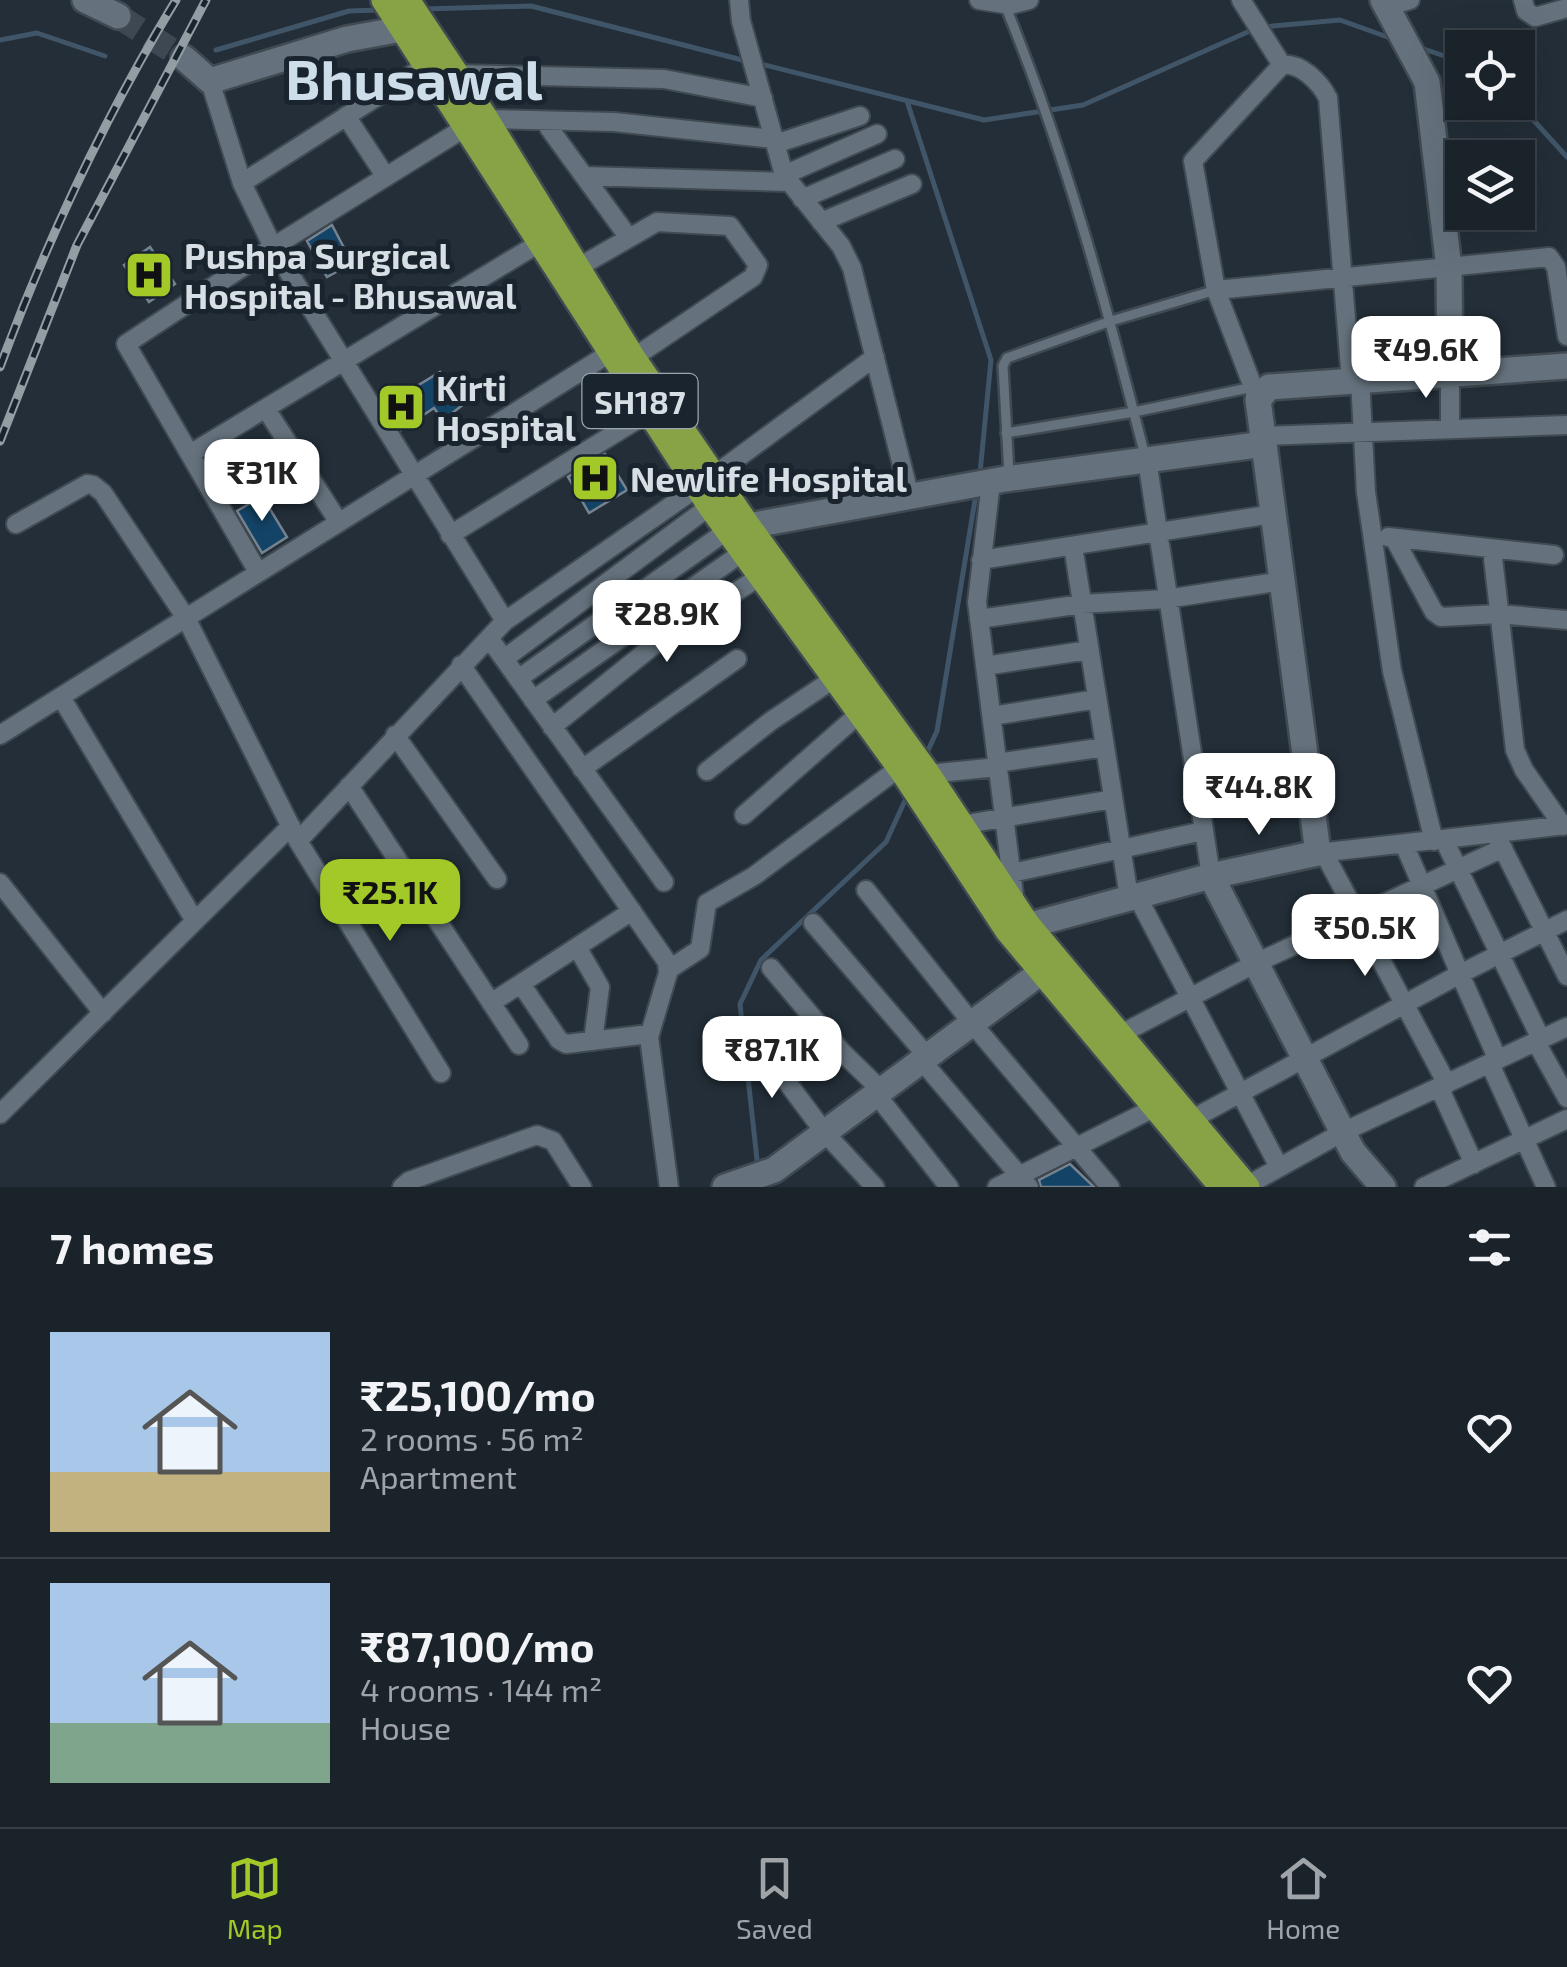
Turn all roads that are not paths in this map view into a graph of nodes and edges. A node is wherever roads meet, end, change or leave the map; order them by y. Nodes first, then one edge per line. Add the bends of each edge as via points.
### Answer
1 (85, 0) edge
2 (739, 0) edge
3 (980, 0) edge
4 (1028, 0) edge
5 (1241, 0) edge
6 (1522, 0) edge
7 (1393, 2) edge
8 (1005, 5) junction
9 (1567, 8) edge
10 (399, 11) edge
11 (118, 16) tunnel mouth
12 (184, 58) tunnel mouth
13 (1282, 65) junction
14 (425, 66) junction
15 (455, 74) junction
16 (210, 81) junction
17 (762, 95) junction
18 (346, 116) junction
19 (860, 116) dead end
20 (544, 121) junction
21 (476, 123) junction
22 (877, 134) dead end
23 (775, 142) junction
24 (895, 160) dead end
25 (584, 176) junction
26 (386, 177) junction
27 (786, 179) junction
28 (242, 183) junction
29 (912, 184) dead end
30 (802, 200) junction
31 (821, 222) junction
32 (629, 238) junction
33 (541, 242) junction
34 (273, 246) junction
35 (578, 268) junction
36 (1449, 268) junction
37 (1343, 278) junction
38 (1216, 290) junction
39 (1111, 321) junction
40 (1567, 336) edge
41 (621, 355) junction
42 (874, 357) junction
43 (344, 362) junction
44 (1567, 366) edge
45 (1450, 372) junction
46 (1356, 380) junction
47 (1255, 394) junction
48 (266, 409) junction
49 (1134, 412) junction
50 (648, 413) junction
51 (1567, 425) edge
52 (1450, 429) junction
53 (1362, 432) junction
54 (1006, 433) junction
55 (1264, 440) junction
56 (190, 454) junction
57 (1146, 460) junction
58 (412, 474) junction
59 (1000, 480) junction
60 (707, 490) junction
61 (910, 497) junction
62 (1274, 514) junction
63 (338, 521) junction
64 (16, 524) dead end
65 (1156, 532) junction
66 (450, 535) junction
67 (740, 536) junction
68 (1372, 536) junction
69 (1394, 538) junction
70 (1073, 546) junction
71 (1492, 549) junction
72 (1554, 556) dead end
73 (981, 560) junction
74 (258, 572) junction
75 (761, 576) junction
76 (1282, 581) junction
77 (1166, 599) junction
78 (1082, 604) junction
79 (1499, 614) junction
80 (186, 618) junction
81 (979, 619) junction
82 (1567, 620) edge
83 (506, 621) junction
84 (488, 638) junction
85 (1089, 650) junction
86 (504, 659) junction
87 (737, 659) dead end
88 (461, 665) junction
89 (985, 666) junction
90 (835, 678) junction
91 (518, 679) junction
92 (60, 697) junction
93 (1097, 699) junction
94 (533, 700) junction
95 (860, 713) junction
96 (992, 716) junction
97 (552, 727) junction
98 (0, 735) edge
99 (395, 736) junction
100 (1105, 747) junction
101 (998, 765) junction
102 (582, 769) junction
103 (707, 771) dead end
104 (914, 772) junction
105 (349, 786) junction
106 (1113, 799) junction
107 (744, 816) dead end
108 (1004, 818) junction
109 (962, 825) junction
110 (1565, 825) edge
111 (1204, 830) junction
112 (294, 834) junction
113 (1439, 840) junction
114 (1499, 841) junction
115 (1404, 844) junction
116 (1121, 848) junction
117 (1321, 853) junction
118 (1458, 868) junction
119 (1012, 874) junction
120 (1211, 876) junction
121 (496, 879) dead end
122 (664, 882) dead end
123 (0, 884) edge
124 (1422, 884) junction
125 (866, 890) dead end
126 (1133, 896) junction
127 (632, 911) junction
128 (1359, 914) junction
129 (1017, 920) junction
130 (1567, 920) edge
131 (196, 921) junction
132 (813, 923) dead end
133 (1544, 931) junction
134 (577, 947) junction
135 (1499, 954) junction
136 (1256, 964) junction
137 (771, 968) dead end
138 (668, 970) junction
139 (1040, 973) junction
140 (1460, 974) junction
141 (1567, 976) edge
142 (521, 984) junction
143 (1192, 997) junction
144 (491, 1003) junction
145 (1404, 1003) junction
146 (103, 1013) junction
147 (972, 1024) junction
148 (1567, 1027) edge
149 (650, 1034) junction
150 (1119, 1035) junction
151 (1539, 1040) junction
152 (593, 1041) junction
153 (757, 1042) dead end
154 (518, 1045) dead end
155 (1304, 1056) junction
156 (924, 1058) junction
157 (1494, 1062) junction
158 (441, 1073) dead end
159 (1443, 1085) junction
160 (879, 1092) junction
161 (1240, 1092) junction
162 (1567, 1098) edge
163 (1154, 1108) junction
164 (0, 1114) edge
165 (1567, 1119) edge
166 (1181, 1125) junction
167 (824, 1132) junction
168 (1343, 1132) junction
169 (1524, 1140) junction
170 (1076, 1148) junction
171 (1474, 1164) junction
172 (1279, 1167) junction
173 (1025, 1182) edge
174 (730, 1186) edge
175 (1246, 1186) edge
176 (402, 1187) edge
177 (582, 1187) edge
178 (670, 1187) edge
179 (874, 1187) edge
180 (949, 1187) edge
181 (996, 1187) edge
182 (1110, 1187) edge
183 (1222, 1187) edge
184 (1383, 1187) edge
185 (1424, 1187) edge
186 (1546, 1187) edge

1 - 11 street
2 - 17 street
3 - 8 street
4 - 8 street
5 - 13 street
6 - 9 street via 1535,18
7 - 36 street via 1400,34 1427,82
8 - 39 lane via 1038,86
10 - 14 main road, SH187
10 - 15 main road, SH187
10 - 16 street via 346,39
12 - 16 street
13 - 37 street via 1297,65 1328,98
13 - 38 street via 1193,161
14 - 18 street
14 - 21 main road, SH187
15 - 17 street via 664,79
15 - 21 main road, SH187
16 - 28 street
17 - 23 street
18 - 26 street
18 - 28 street
19 - 23 street
20 - 21 street
20 - 23 street
20 - 25 street
21 - 26 street
21 - 33 main road, SH187
21 - 35 main road, SH187
22 - 27 street
23 - 27 street
24 - 30 street
25 - 27 street
25 - 32 street
26 - 34 street
27 - 30 street
28 - 34 street
29 - 31 street
30 - 31 street
31 - 42 street via 852,268
32 - 35 street
32 - 41 street via 664,221 723,224 734,230 758,270
33 - 41 main road, SH187
33 - 43 street
34 - 43 street
34 - 56 street via 126,344
35 - 41 main road, SH187
36 - 37 street
36 - 40 street via 1549,257
36 - 45 street
37 - 38 street
37 - 46 street
38 - 39 lane
38 - 47 street
39 - 49 lane
39 - 54 lane via 1007,358
41 - 50 main road, SH187
41 - 58 street
41 - 60 main road, SH187
42 - 60 street
42 - 61 street
43 - 48 street
43 - 58 street
44 - 45 street
45 - 46 street
45 - 52 street
46 - 47 street via 1269,387
46 - 53 street
47 - 49 lane
47 - 55 street
48 - 56 street
48 - 63 street
49 - 54 lane
49 - 57 lane
50 - 60 main road, SH187
50 - 66 street
51 - 52 street
52 - 53 street
53 - 55 street
53 - 68 street
54 - 59 lane
55 - 57 street
55 - 62 street
56 - 74 street
57 - 59 street
57 - 65 street
58 - 63 street
58 - 66 street
59 - 61 street
59 - 73 street
60 - 67 main road, SH187
60 - 83 street
60 - 86 street
61 - 67 street
62 - 65 street
62 - 76 street
63 - 74 street
64 - 80 street via 93,485
65 - 70 street
65 - 77 street
66 - 83 street
67 - 75 main road, SH187
67 - 91 street
67 - 94 street
67 - 104 main road, SH187
68 - 69 street
68 - 113 street via 1392,671
69 - 71 street
69 - 79 street via 1438,615
70 - 73 street
70 - 78 street
71 - 72 street
71 - 79 street
73 - 81 street
74 - 80 street
75 - 90 main road, SH187
75 - 97 street via 658,642
76 - 77 street
76 - 117 street
77 - 78 street
77 - 111 street
78 - 81 street
78 - 85 street
79 - 82 street
79 - 110 street via 1515,750
80 - 92 street
80 - 112 street
81 - 89 street
83 - 84 street
84 - 86 street
84 - 88 street
85 - 89 street
85 - 93 street
86 - 91 street
87 - 102 street
88 - 99 street
88 - 127 street
89 - 96 street
90 - 95 main road, SH187
90 - 103 street
91 - 94 street
92 - 98 street
92 - 131 street
93 - 96 street
93 - 100 street
94 - 97 street
95 - 104 main road, SH187
95 - 107 street
96 - 101 street
97 - 102 street
99 - 105 street
99 - 121 street
100 - 101 street
100 - 106 street
101 - 104 street
101 - 108 street
102 - 122 street
104 - 109 main road, SH187
104 - 129 main road, SH187
104 - 138 street via 707,902 700,950
105 - 112 street
105 - 144 street
106 - 108 street
106 - 116 street
108 - 109 street
108 - 119 street
109 - 129 main road, SH187
110 - 114 street
111 - 116 street
111 - 120 street
112 - 131 street
112 - 158 street
113 - 114 street
113 - 115 street
113 - 118 street
114 - 118 street
114 - 133 street
115 - 117 street
115 - 124 street
116 - 119 street
116 - 126 street
117 - 120 street
117 - 128 street
118 - 124 street
118 - 135 street
119 - 129 street
120 - 126 street
120 - 136 street
123 - 146 street
124 - 128 street
124 - 140 street
125 - 147 street
126 - 129 street
126 - 143 street
127 - 134 street
127 - 138 street
128 - 136 street
128 - 145 street
129 - 139 main road, SH187
129 - 150 main road, SH187
130 - 133 street
131 - 146 street
132 - 156 street
133 - 135 street
133 - 141 street
134 - 142 street
134 - 152 street via 600,987
135 - 140 street
135 - 151 street
136 - 143 street
136 - 155 street
137 - 160 street
138 - 149 street
139 - 147 street
139 - 163 main road, SH187
140 - 145 street
140 - 157 street
142 - 144 street
142 - 152 street via 562,1042
143 - 150 street
143 - 161 street
144 - 154 street
145 - 155 street
145 - 159 street
146 - 164 street
147 - 156 street
147 - 170 street
148 - 151 street
149 - 152 street
149 - 178 street
150 - 166 main road, SH187
151 - 157 street
151 - 162 street
153 - 167 street
155 - 161 street
155 - 168 street
156 - 160 street
156 - 173 street
157 - 159 street
157 - 169 street
159 - 168 street
159 - 171 street
160 - 167 street
160 - 180 street
161 - 166 street
161 - 172 street
163 - 166 main road, SH187
163 - 170 street
165 - 169 street
166 - 175 main road, SH187
166 - 183 main road, SH187
167 - 174 street via 774,1170
167 - 179 street
168 - 172 street
168 - 184 street
169 - 171 street
169 - 186 street
170 - 173 street
170 - 182 street
171 - 185 street
172 - 175 street
173 - 181 street
176 - 177 street via 537,1134 553,1141

